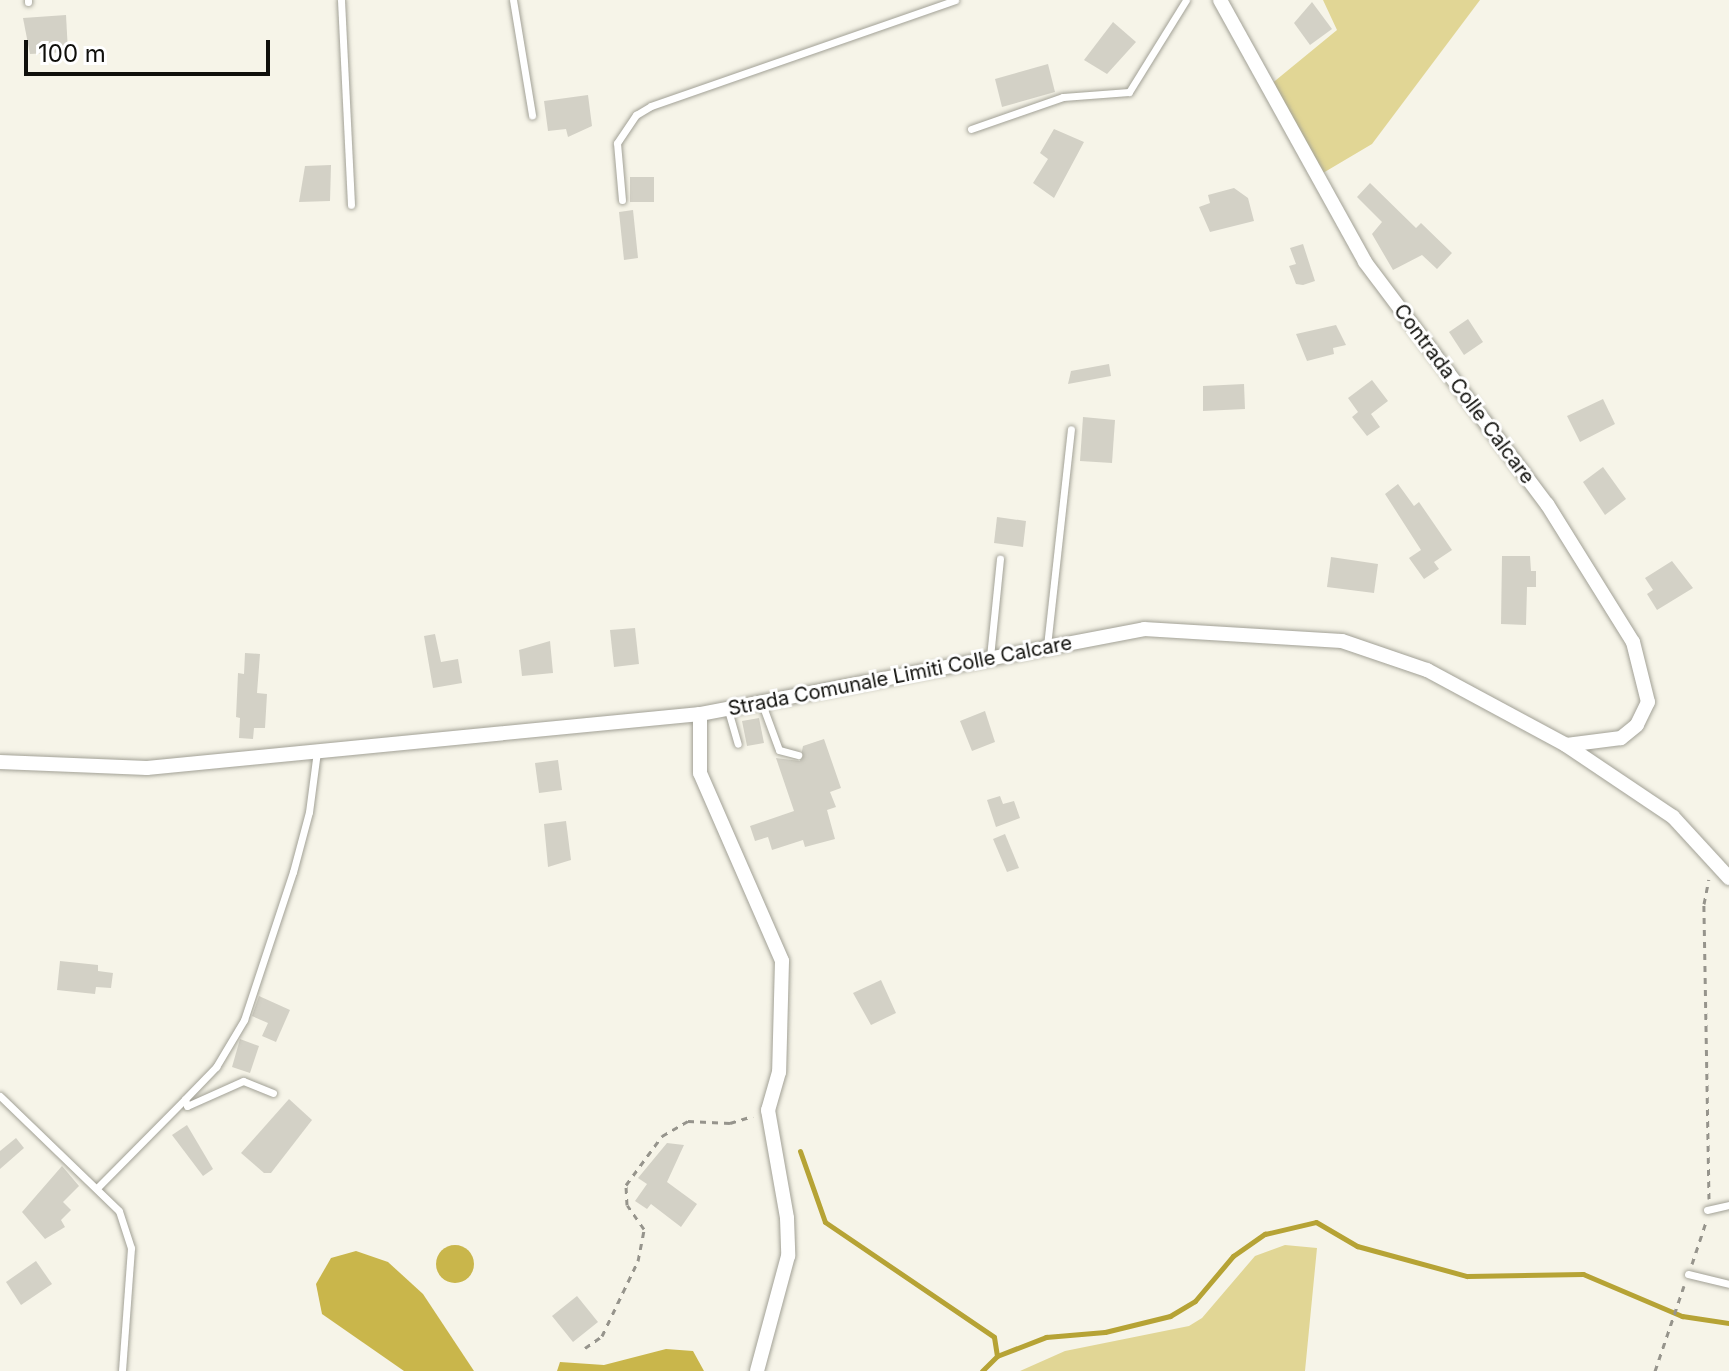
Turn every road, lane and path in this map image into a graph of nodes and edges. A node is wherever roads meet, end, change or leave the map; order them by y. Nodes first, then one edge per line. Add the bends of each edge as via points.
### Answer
1 (341, 0) edge
2 (513, 0) edge
3 (955, 0) edge
4 (1186, 0) edge
5 (1220, 0) edge
6 (532, 115) dead end
7 (971, 129) dead end
8 (622, 200) dead end
9 (351, 205) dead end
10 (1071, 429) dead end
11 (1000, 559) dead end
12 (1047, 646) junction
13 (990, 657) junction
14 (762, 704) junction
15 (728, 710) junction
16 (700, 714) junction
17 (738, 744) dead end
18 (1566, 745) junction
19 (317, 751) junction
20 (798, 755) dead end
21 (0, 762) edge
22 (1711, 863) junction
23 (1729, 878) edge
24 (273, 1093) dead end
25 (0, 1096) edge
26 (185, 1099) junction
27 (768, 1110) junction
28 (97, 1188) junction
29 (1729, 1205) edge
30 (1707, 1210) junction
31 (1688, 1274) junction
32 (1729, 1284) edge
33 (585, 1348) dead end
34 (122, 1371) edge
35 (757, 1371) edge
36 (1655, 1371) edge

1 - 9 lane
2 - 6 lane
3 - 8 lane via 636,115 617,143
4 - 7 lane via 1129,92 1063,97
5 - 18 street, Contrada Colle Calcare via 1365,262 1547,504 1633,642 1648,702 1637,725 1621,738
10 - 12 lane
11 - 13 lane
12 - 13 street, Strada Comunale Limiti Colle Calcare
12 - 18 street, Strada Comunale Limiti Colle Calcare via 1144,629 1342,641 1427,670
13 - 14 street, Strada Comunale Limiti Colle Calcare
14 - 15 street, Strada Comunale Limiti Colle Calcare
14 - 20 lane via 779,750
15 - 16 street, Strada Comunale Limiti Colle Calcare
15 - 17 lane
16 - 19 street, Strada Comunale Limiti Colle Calcare
16 - 27 street via 700,773 782,961 779,1072
18 - 22 street, Strada Comunale Limiti Colle Calcare via 1673,817
19 - 21 street, Strada Comunale Limiti Colle Calcare via 147,768
19 - 26 lane via 309,812 293,872 244,1020 216,1067
22 - 23 street, Strada Comunale Limiti Colle Calcare
22 - 30 path via 1704,904 1711,1174
24 - 26 lane via 243,1081 187,1106
25 - 28 lane
26 - 28 lane
27 - 33 path via 730,1123 688,1121 662,1136 626,1185 627,1205 644,1229 638,1261 602,1336
27 - 35 street via 787,1218 788,1256
28 - 34 lane via 119,1211 131,1248
29 - 30 lane
30 - 31 path
31 - 32 lane
31 - 36 path

